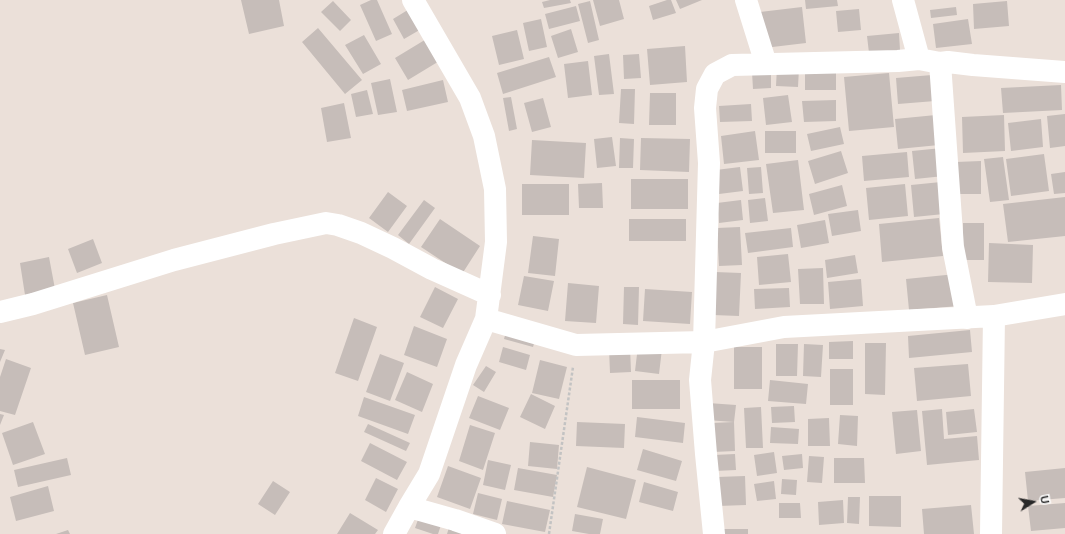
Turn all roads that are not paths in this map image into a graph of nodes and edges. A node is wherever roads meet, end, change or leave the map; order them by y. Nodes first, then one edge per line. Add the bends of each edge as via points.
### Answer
1 (414, 0) edge
2 (746, 0) edge
3 (903, 0) edge
4 (930, 61) junction
5 (766, 64) junction
6 (1065, 72) edge
7 (490, 295) junction
8 (1065, 304) edge
9 (0, 312) edge
10 (994, 316) junction
11 (967, 318) junction
12 (486, 319) junction
13 (704, 342) junction
14 (409, 507) junction
15 (394, 534) edge
16 (495, 534) edge
17 (714, 534) edge
18 (991, 534) edge

1 - 7 street via 470,98 484,136 495,190 496,242
2 - 5 street
3 - 4 street
4 - 5 street
4 - 6 street
4 - 11 street via 954,247
5 - 13 street via 732,65 715,74 707,90 705,108 709,163
7 - 9 street via 361,233 326,223 174,260
7 - 12 street
8 - 10 street
10 - 11 street
10 - 18 street
11 - 13 street via 784,327
12 - 13 street via 576,345
12 - 14 street via 466,365 429,474
13 - 17 street via 700,380
14 - 15 street
14 - 16 street

